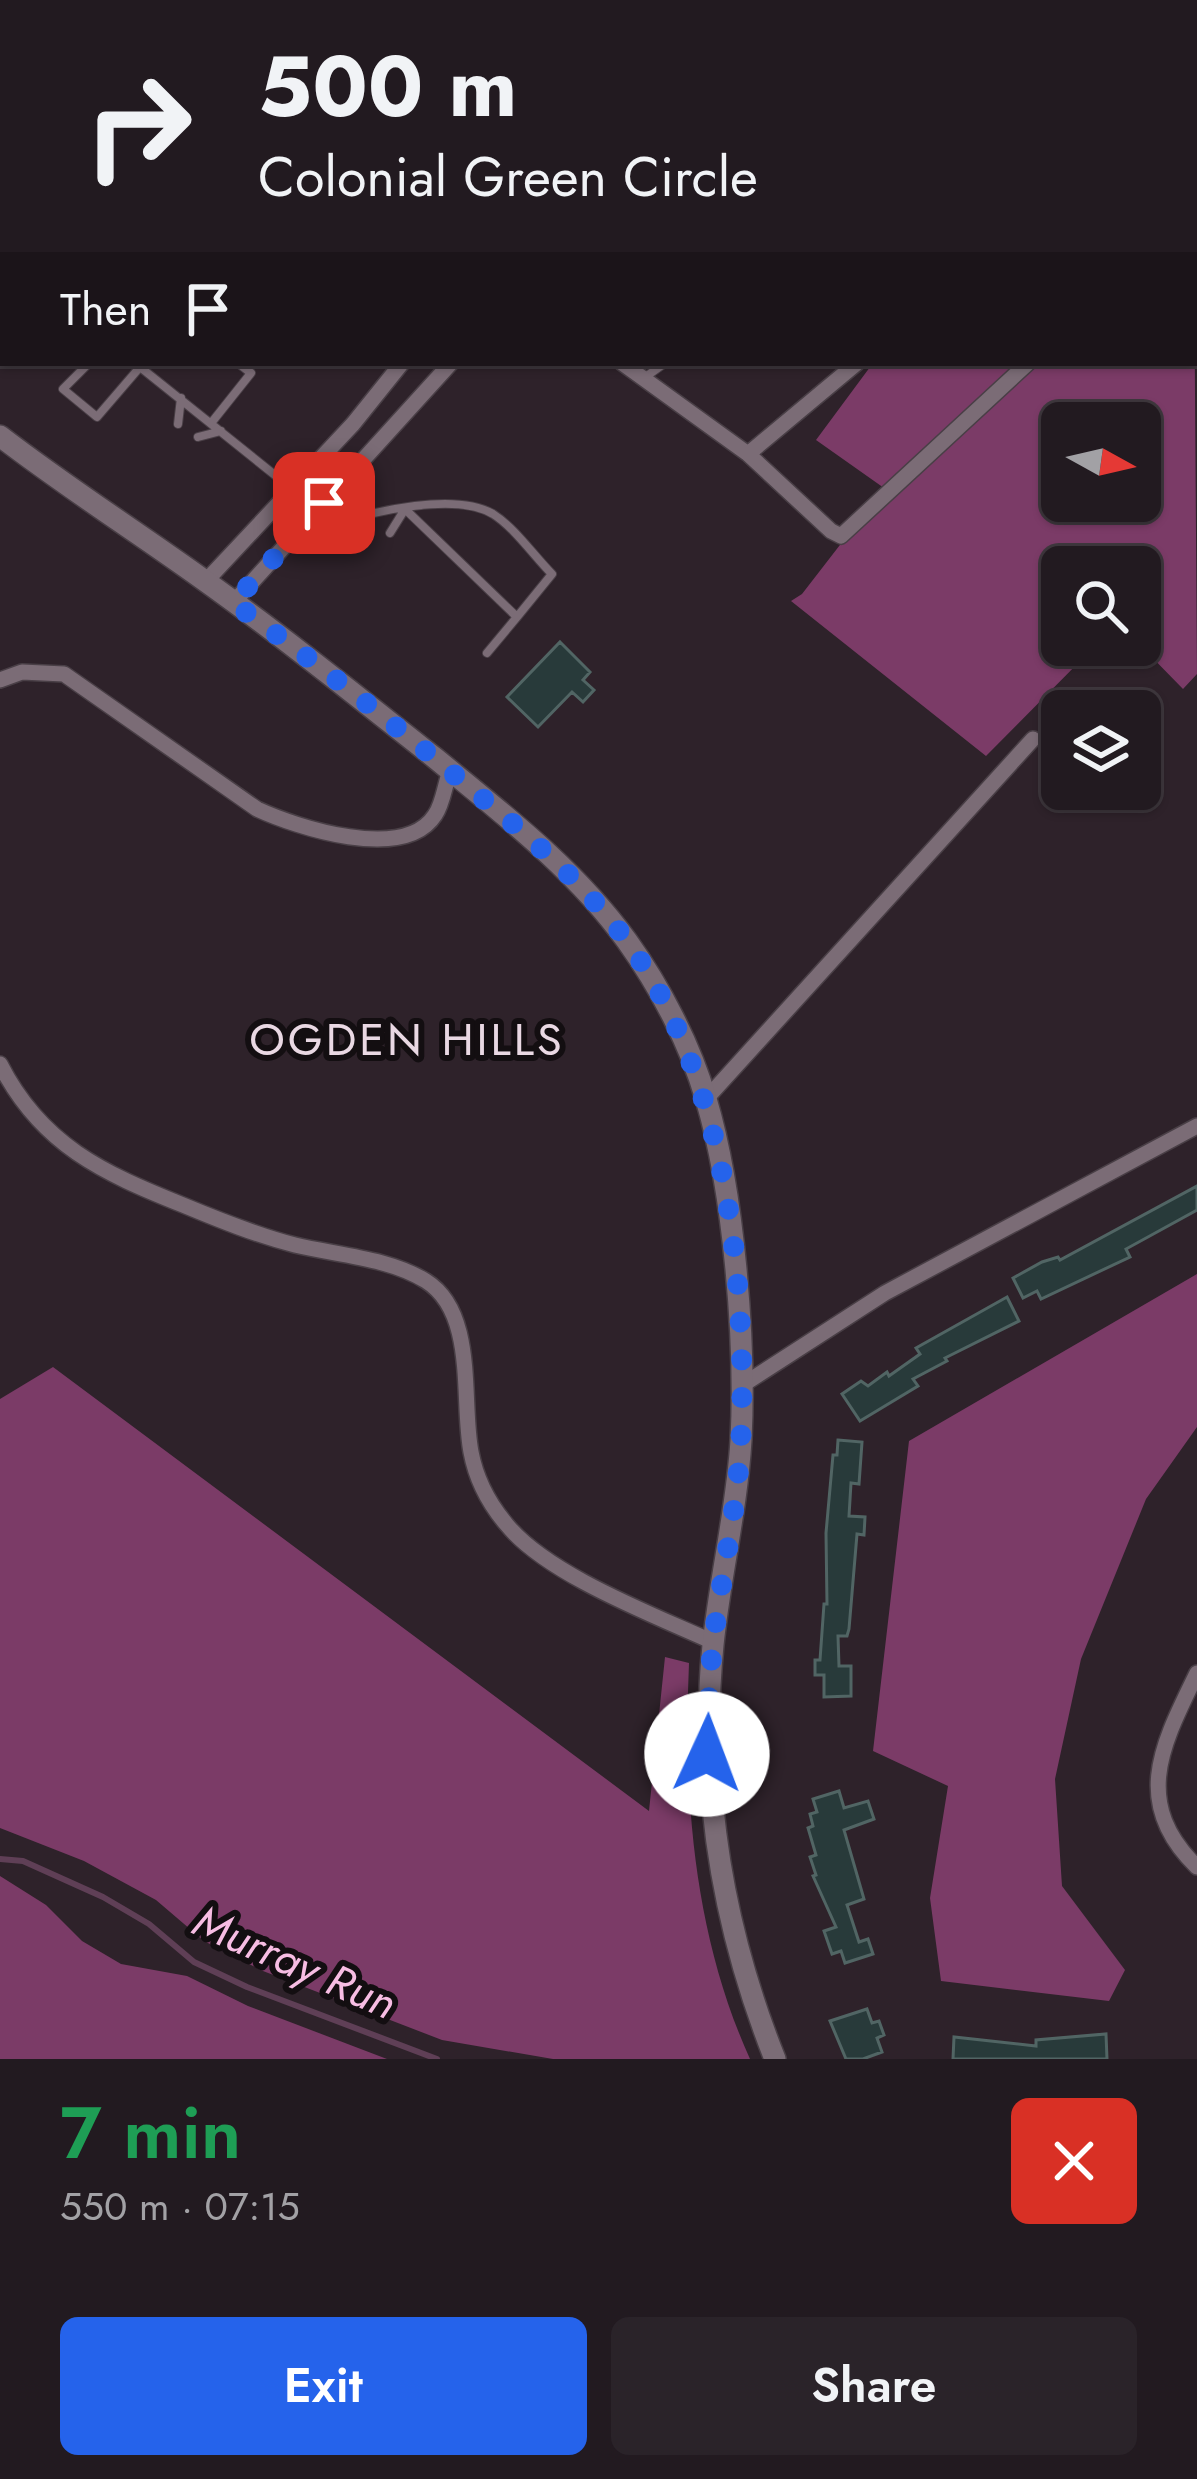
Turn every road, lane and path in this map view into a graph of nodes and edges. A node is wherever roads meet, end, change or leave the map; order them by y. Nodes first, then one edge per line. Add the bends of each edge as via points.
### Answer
1 (85, 366) edge
2 (136, 366) edge
3 (138, 366) edge
4 (242, 366) edge
5 (400, 366) edge
6 (448, 366) edge
7 (626, 366) edge
8 (661, 366) edge
9 (852, 366) edge
10 (1025, 366) edge
11 (643, 379) junction
12 (181, 398) junction
13 (212, 422) junction
14 (178, 424) dead end
15 (223, 430) junction
16 (0, 436) edge
17 (198, 437) dead end
18 (748, 454) junction
19 (293, 487) junction
20 (405, 509) junction
21 (316, 512) junction
22 (336, 524) junction
23 (390, 532) dead end
24 (364, 536) dead end
25 (206, 581) junction
26 (233, 603) junction
27 (517, 617) junction
28 (487, 653) dead end
29 (0, 680) edge
30 (1033, 739) dead end
31 (450, 771) junction
32 (0, 1064) edge
33 (706, 1099) junction
34 (1197, 1126) edge
35 (741, 1387) junction
36 (713, 1642) junction
37 (1197, 1672) edge
38 (1197, 1867) edge
39 (775, 2059) edge

1 - 2 lane via 63,389 97,417
3 - 12 lane
4 - 13 lane via 251,374
5 - 19 street
6 - 21 street
7 - 11 street
8 - 11 lane
9 - 18 street
10 - 18 street via 841,536
11 - 18 street
12 - 13 lane
12 - 14 lane
13 - 15 lane
15 - 17 lane
15 - 19 lane
16 - 25 main road
19 - 21 lane
19 - 25 street
20 - 22 lane
20 - 23 lane
20 - 27 lane
20 - 27 lane via 453,505 495,515 552,574
21 - 22 lane
21 - 26 street
22 - 24 lane
25 - 26 main road
26 - 31 main road
27 - 28 lane
29 - 31 street via 64,674 257,809 325,832 373,839 414,830 434,818
30 - 33 street
31 - 33 main road via 565,868 627,940
32 - 36 street via 38,1120 110,1176 223,1222 430,1283 448,1302 461,1343 471,1454 506,1524 565,1570
33 - 35 main road via 728,1222
34 - 35 street via 885,1293
35 - 36 main road via 736,1490
36 - 39 main road via 707,1754 714,1834 739,1957
37 - 38 street via 1163,1742 1157,1789 1167,1825

